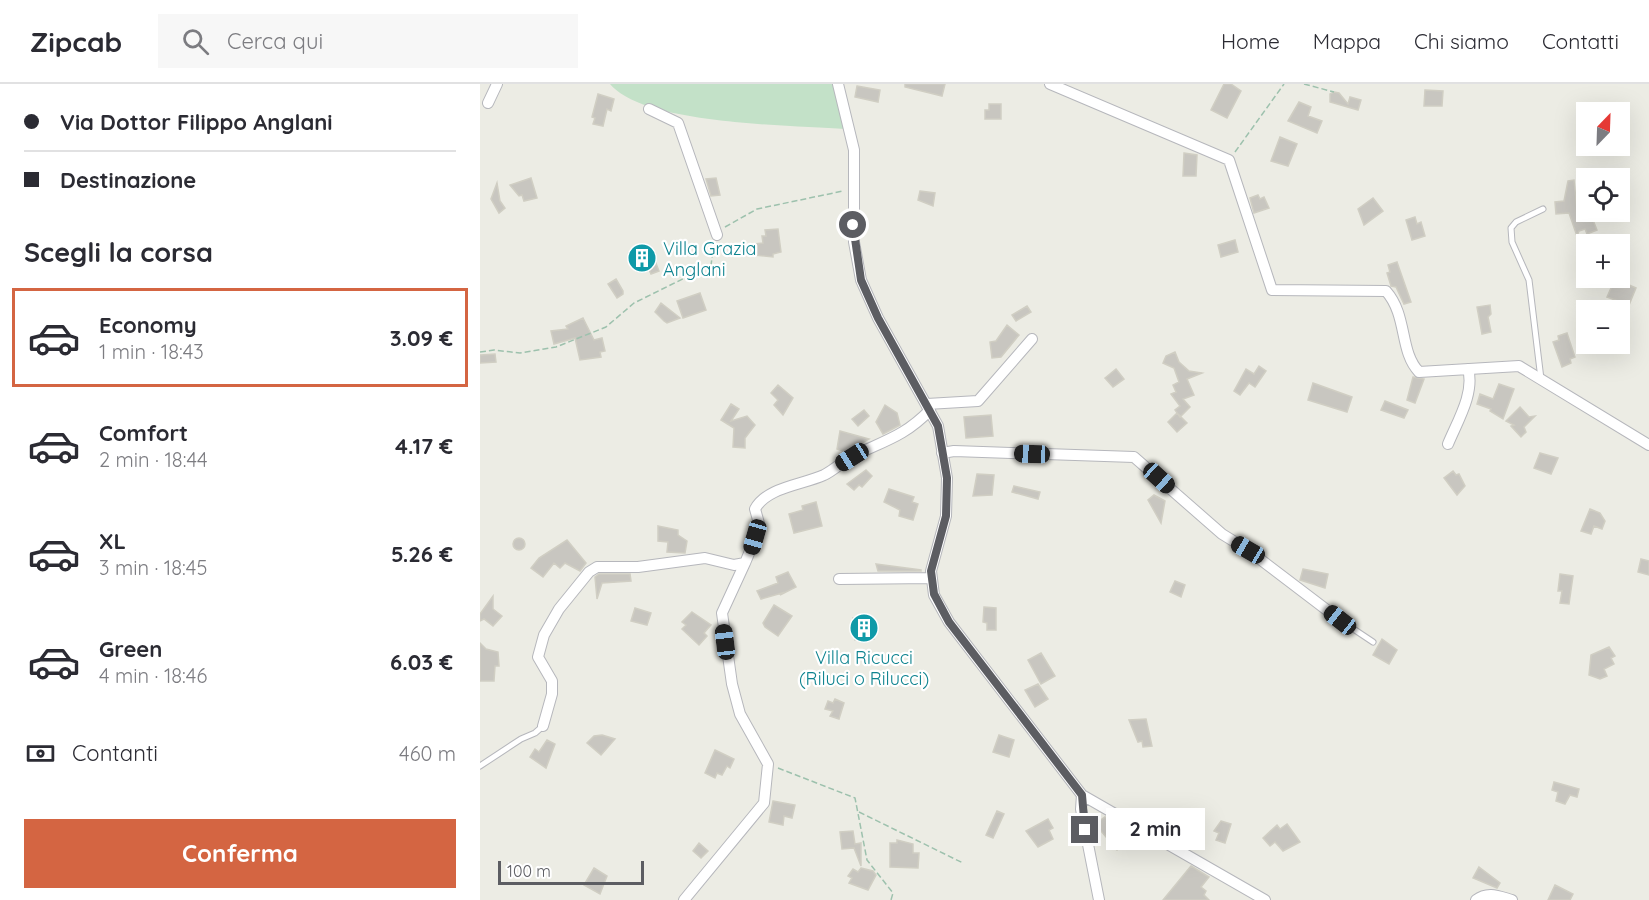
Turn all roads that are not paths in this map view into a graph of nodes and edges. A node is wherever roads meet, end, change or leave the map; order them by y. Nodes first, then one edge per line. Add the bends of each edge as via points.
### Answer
1 (497, 84) edge
2 (838, 84) edge
3 (1050, 84) edge
4 (488, 103) dead end
5 (649, 109) dead end
6 (1543, 209) dead end
7 (717, 235) road end
8 (1032, 339) dead end
9 (1468, 369) junction
10 (1541, 379) junction
11 (929, 407) junction
12 (1448, 444) dead end
13 (1649, 445) edge
14 (942, 453) junction
15 (745, 563) junction
16 (932, 578) junction
17 (839, 579) dead end
18 (1340, 620) joint
19 (1373, 642) dead end
20 (543, 726) joint
21 (480, 766) edge
22 (1082, 795) junction
23 (684, 900) edge
24 (1099, 900) edge
25 (1265, 900) edge
26 (1476, 900) edge
27 (1512, 900) edge

1 - 4 street
2 - 11 street via 854,150 854,242 861,280
3 - 9 street via 1229,160 1272,290 1386,291 1397,303 1412,364 1419,372
5 - 7 street via 678,123
6 - 10 lane via 1511,228 1512,242 1529,280
8 - 11 street via 978,402
9 - 10 street via 1509,364
9 - 12 street via 1469,391
10 - 13 street
11 - 14 street via 938,426
11 - 15 street via 915,426 879,446 825,474 763,498 755,509 760,527
14 - 16 street via 947,478 946,516
14 - 18 street via 1134,457 1222,534
15 - 20 street via 734,565 705,558 638,567 597,567 589,572 544,635 538,657 552,681 552,694
15 - 23 street via 722,613 740,714 768,764 764,803
16 - 17 street
16 - 22 street via 934,594 949,622
18 - 19 lane
20 - 21 lane
22 - 24 street via 1081,809
22 - 25 street
26 - 27 street via 1492,894

